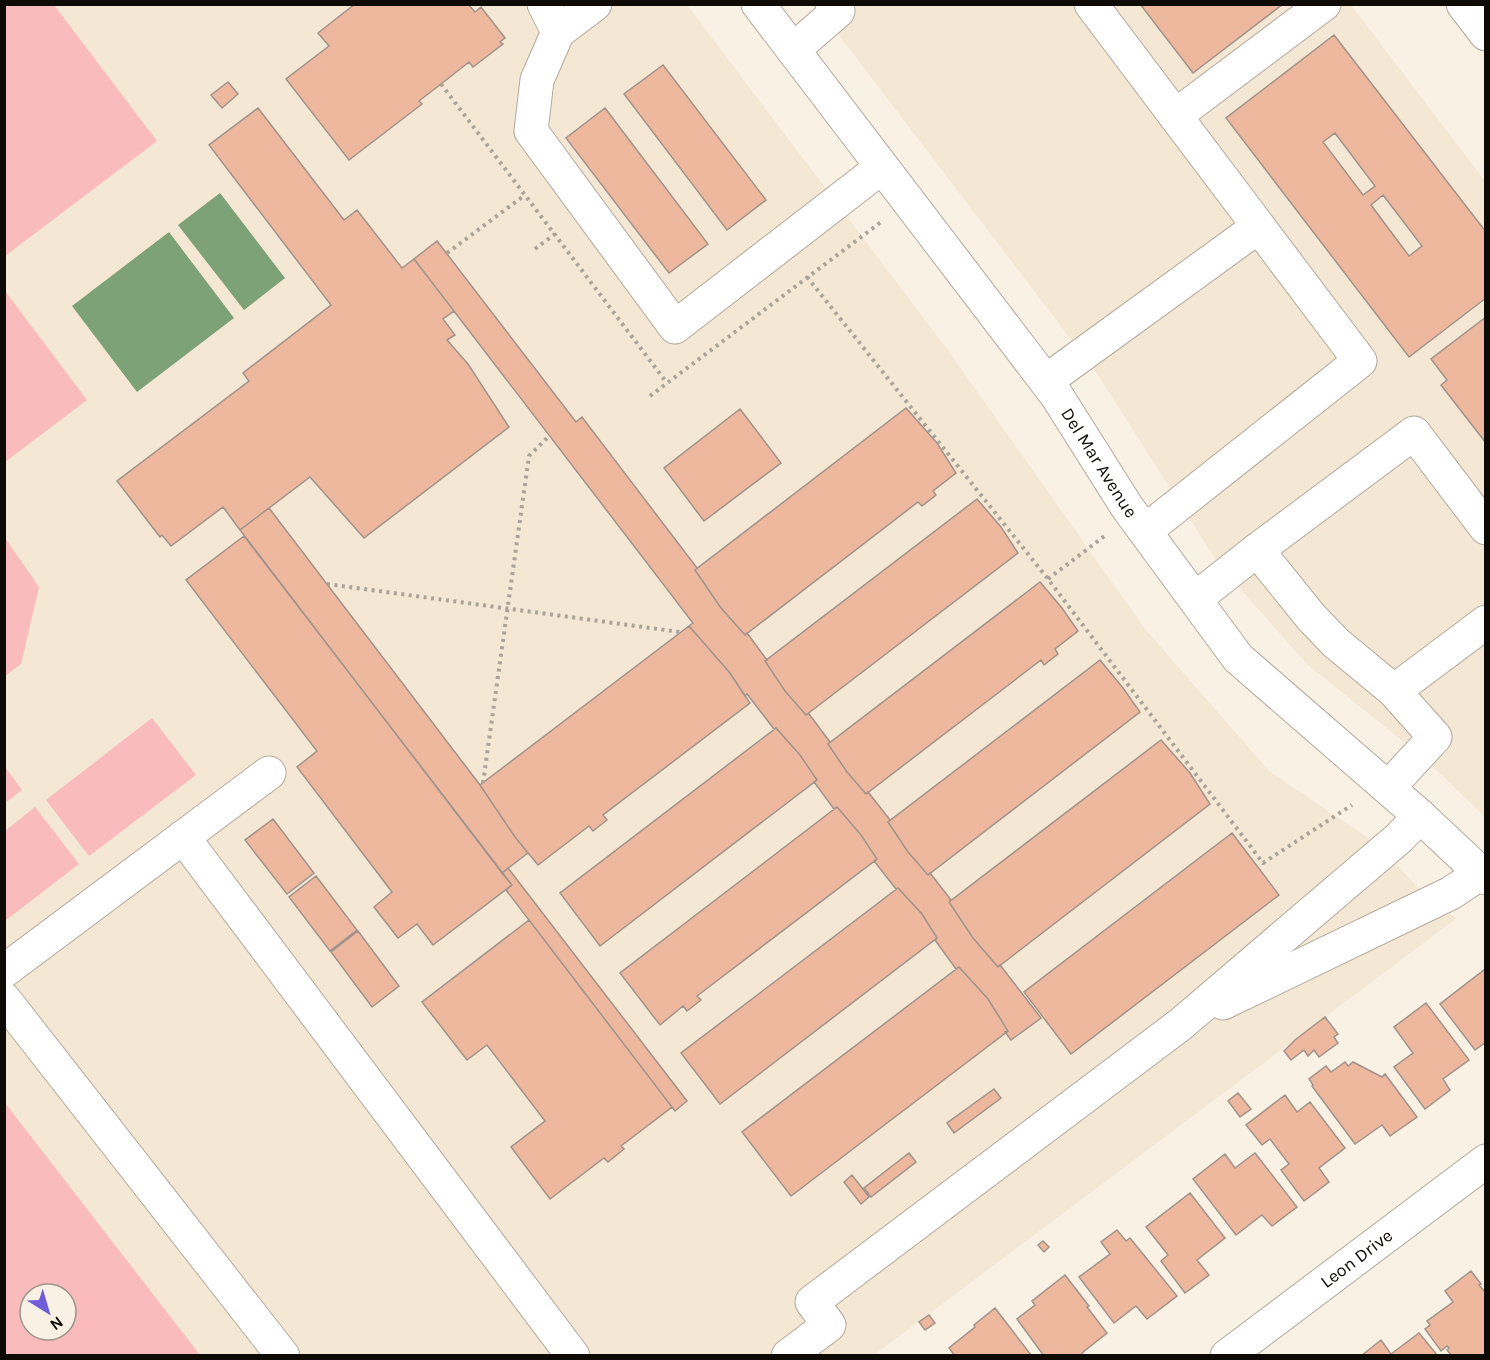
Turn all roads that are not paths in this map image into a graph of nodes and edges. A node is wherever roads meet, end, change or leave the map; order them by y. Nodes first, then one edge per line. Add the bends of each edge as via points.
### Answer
1 (595, 4) edge
2 (758, 4) edge
3 (832, 4) edge
4 (1091, 4) edge
5 (1324, 4) edge
6 (1463, 4) edge
7 (551, 18) edge
8 (1485, 34) edge
9 (793, 50) junction
10 (1175, 117) junction
11 (882, 167) junction
12 (1258, 227) junction
13 (1046, 381) junction
14 (1485, 528) edge
15 (1145, 531) junction
16 (1257, 550) junction
17 (1195, 599) junction
18 (1485, 622) edge
19 (1395, 691) junction
20 (269, 773) dead end
21 (1388, 788) junction
22 (1420, 816) junction
23 (183, 837) junction
24 (1483, 875) edge
25 (4, 971) edge
26 (4, 999) edge
27 (1181, 1024) junction
28 (1485, 1161) edge
29 (283, 1356) edge
30 (573, 1356) edge
31 (788, 1356) edge
32 (1227, 1356) edge

1 - 7 street
2 - 9 street, Del Mar Avenue
3 - 9 street via 838,11
4 - 10 street
5 - 10 street
6 - 8 street
7 - 11 street via 531,131 675,327
9 - 11 street, Del Mar Avenue
10 - 12 street
11 - 13 street, Del Mar Avenue
12 - 13 street
12 - 15 street via 1360,361
13 - 15 street, Del Mar Avenue
14 - 16 street via 1413,433
15 - 17 street, Del Mar Avenue
16 - 17 street
16 - 19 street via 1330,637
17 - 21 street, Del Mar Avenue via 1238,658
18 - 19 street
19 - 21 street via 1435,737
20 - 23 street
21 - 22 street, Del Mar Avenue
22 - 24 street, Del Mar Avenue
22 - 27 street
23 - 25 street
23 - 30 street
24 - 27 street
26 - 29 street
27 - 31 street via 812,1302 829,1325
28 - 32 street, Leon Drive

